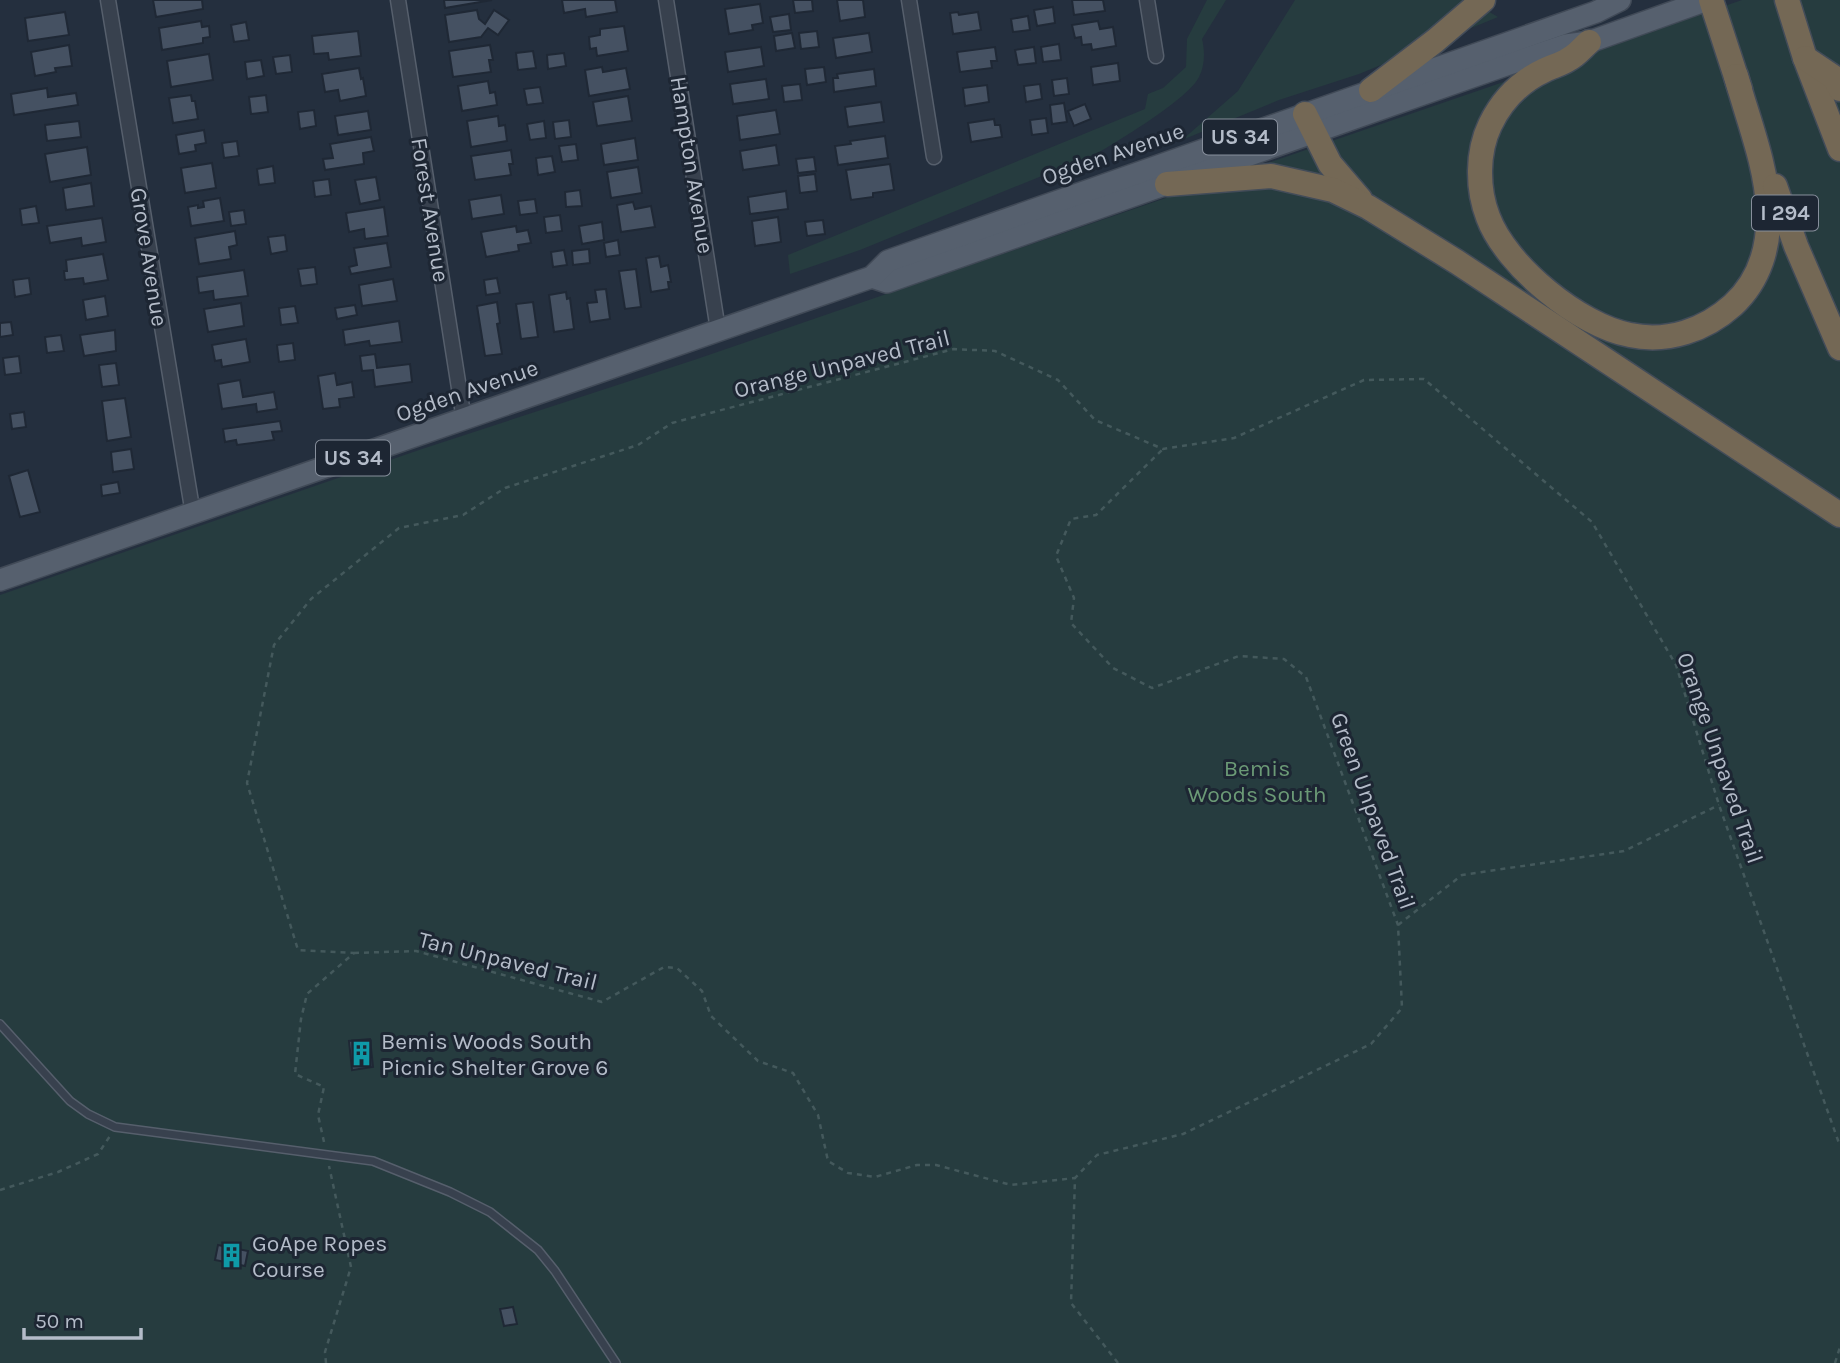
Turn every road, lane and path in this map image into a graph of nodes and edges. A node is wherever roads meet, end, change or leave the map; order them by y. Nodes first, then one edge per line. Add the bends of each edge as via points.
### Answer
1 (108, 0) edge
2 (398, 0) edge
3 (666, 0) edge
4 (909, 0) edge
5 (1147, 0) edge
6 (1483, 0) edge
7 (1709, 0) edge
8 (1787, 0) edge
9 (1616, 1) edge
10 (1589, 42) junction
11 (1156, 56) dead end
12 (1805, 58) junction
13 (1735, 76) junction
14 (1840, 89) edge
15 (1371, 90) junction
16 (1309, 123) junction
17 (1840, 149) edge
18 (934, 158) dead end
19 (1167, 184) junction
20 (1368, 207) junction
21 (872, 277) junction
22 (718, 330) junction
23 (1840, 348) edge
24 (464, 420) junction
25 (1163, 449) junction
26 (192, 514) junction
27 (1840, 515) edge
28 (0, 580) edge
29 (1719, 805) junction
30 (1398, 925) junction
31 (354, 953) junction
32 (0, 1024) edge
33 (115, 1127) junction
34 (1840, 1146) edge
35 (327, 1155) junction
36 (1075, 1178) junction
37 (0, 1189) edge
38 (1840, 1347) edge
39 (326, 1363) edge
40 (616, 1363) edge
41 (1118, 1363) edge
42 (1835, 1363) edge

1 - 26 street, Grove Avenue
2 - 24 street, Forest Avenue
3 - 22 street, Hampton Avenue
4 - 18 street
5 - 11 street
6 - 15 highway
7 - 10 main road, Ogden Avenue / US 34
7 - 13 highway, I 294
8 - 12 highway
9 - 15 main road, Ogden Avenue / US 34 via 1596,12
10 - 13 highway via 1571,59 1525,81 1498,110 1482,149 1481,193 1488,219 1502,242 1548,293 1577,313 1631,335 1677,335 1702,327 1740,299 1763,257 1768,208 1765,180
10 - 16 main road, Ogden Avenue / US 34 via 1566,44
12 - 14 highway via 1835,78
12 - 17 highway
13 - 23 highway, I 294 via 1796,246
15 - 16 main road, Ogden Avenue / US 34
16 - 19 main road, Ogden Avenue / US 34
16 - 20 highway via 1332,166
16 - 21 main road, Ogden Avenue / US 34 via 888,261
19 - 20 highway via 1271,176 1333,190
19 - 21 main road, Ogden Avenue / US 34 via 887,282
20 - 27 highway
21 - 22 main road, Ogden Avenue / US 34
22 - 24 main road, Ogden Avenue / US 34
24 - 26 main road, Ogden Avenue / US 34
25 - 29 path, Orange Unpaved Trail via 1234,438 1364,380 1424,379 1592,522 1676,665
25 - 30 path, Green Unpaved Trail via 1096,514 1071,519 1056,556 1074,598 1071,623 1113,668 1152,688 1239,656 1284,659 1306,677
25 - 31 path, Orange Unpaved Trail via 1095,420 1058,380 995,351 954,349 672,423 638,445 505,488 463,515 399,528 311,599 274,645 247,783 299,950
26 - 28 main road, Ogden Avenue / US 34
29 - 30 path via 1624,851 1462,875
29 - 34 path, Orange Unpaved Trail
30 - 36 path, Green Unpaved Trail via 1402,1008 1371,1044 1183,1134 1097,1155
31 - 35 path via 307,994 301,1019 295,1074 324,1087 318,1115
31 - 36 path, Tan Unpaved Trail via 416,951 602,1002 664,967 677,968 702,991 712,1016 758,1062 793,1073 818,1115 828,1161 848,1173 875,1177 917,1165 936,1165 1011,1185
32 - 33 lane via 70,1101
33 - 35 lane
33 - 37 path via 99,1154
35 - 39 path via 352,1267 325,1352
35 - 40 lane via 373,1161 490,1212 538,1250
36 - 41 path via 1071,1303
38 - 42 path

